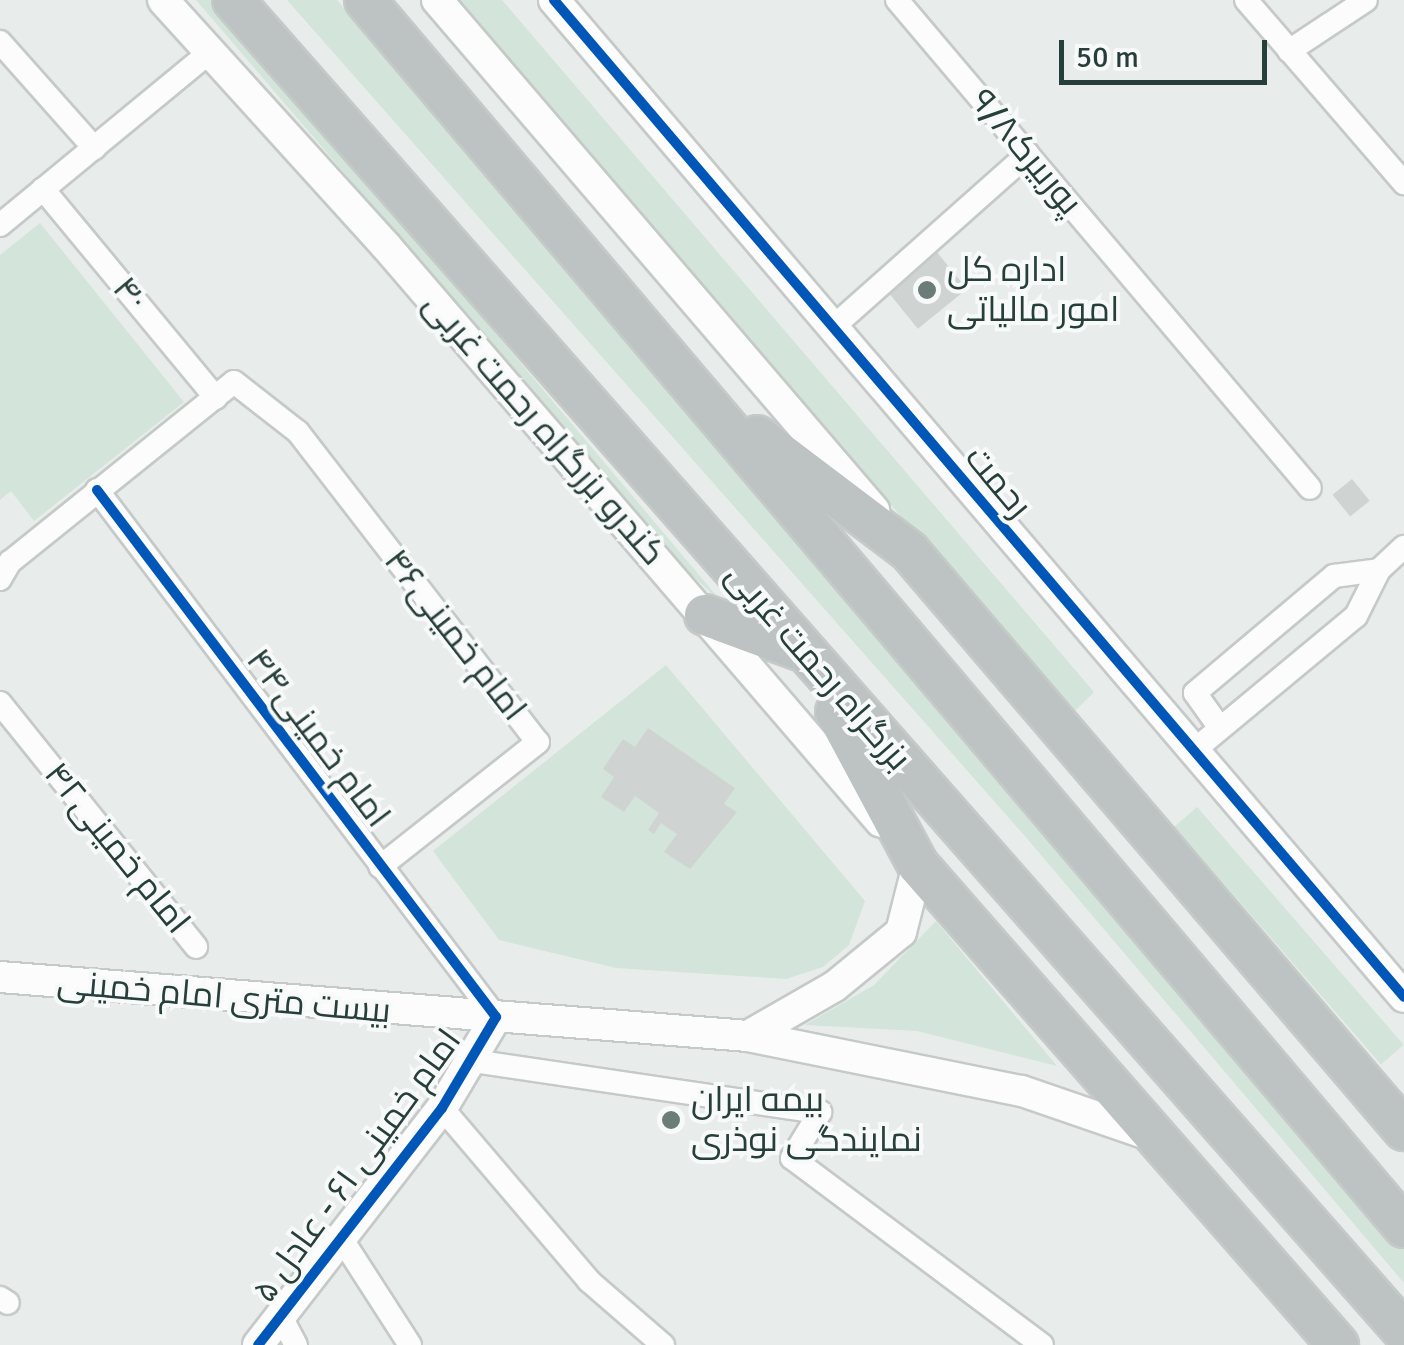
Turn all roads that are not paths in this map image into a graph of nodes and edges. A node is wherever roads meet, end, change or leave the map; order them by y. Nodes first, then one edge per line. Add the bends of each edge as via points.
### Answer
1 (164, 0) edge
2 (233, 0) edge
3 (365, 0) edge
4 (437, 0) edge
5 (554, 0) edge
6 (897, 0) edge
7 (1246, 0) edge
8 (1366, 0) edge
9 (0, 42) edge
10 (1289, 52) junction
11 (208, 53) junction
12 (94, 148) junction
13 (1028, 154) junction
14 (1404, 183) edge
15 (43, 189) junction
16 (0, 225) edge
17 (832, 328) junction
18 (698, 392) junction
19 (216, 398) junction
20 (1310, 488) dead end
21 (96, 490) junction
22 (1404, 547) edge
23 (909, 551) junction
24 (1379, 570) junction
25 (0, 579) edge
26 (705, 616) junction
27 (804, 652) junction
28 (0, 703) edge
29 (1220, 728) junction
30 (1192, 752) junction
31 (918, 865) junction
32 (380, 867) junction
33 (196, 947) dead end
34 (0, 977) edge
35 (1404, 997) edge
36 (496, 1017) junction
37 (748, 1036) junction
38 (473, 1061) junction
39 (442, 1108) junction
40 (1404, 1130) edge
41 (1150, 1135) junction
42 (1404, 1227) edge
43 (343, 1241) junction
44 (281, 1318) junction
45 (1404, 1332) edge
46 (258, 1345) edge
47 (296, 1345) edge
48 (410, 1345) edge
49 (663, 1345) edge
50 (1042, 1345) edge
51 (1338, 1345) edge

1 - 11 main road, کندرو بزرگراه رحمت غربی
2 - 27 highway, بزرگراه رحمت غربی
3 - 18 highway
4 - 23 main road
5 - 17 main road, رحمت
6 - 13 street, پوربیرک۹/۸
7 - 10 street
8 - 10 street
9 - 12 street
10 - 14 street
11 - 12 street
11 - 26 main road, کندرو بزرگراه رحمت غربی via 386,246
12 - 15 street
13 - 17 street
13 - 20 street, پوربیرک۹/۸
15 - 16 street
15 - 19 street, ۴۰
17 - 30 main road, رحمت
18 - 23 highway
18 - 42 highway
19 - 21 street
19 - 32 street, امام خمینی۴۶ via 234,382 298,432 538,742
21 - 25 street via 10,562
21 - 32 street, ۴۴امام خمینی
22 - 24 street
23 - 40 highway
24 - 29 street via 1356,616
24 - 29 street via 1334,576 1194,693
26 - 27 highway
26 - 31 main road, کندرو بزرگراه رحمت غربی
27 - 31 highway
27 - 45 highway, بزرگراه رحمت غربی
28 - 33 street, امام خمینی۴۲
29 - 30 street
30 - 35 main road, رحمت
31 - 37 main road via 901,932 835,986
31 - 41 highway
32 - 36 street, ۴۴امام خمینی
34 - 36 main road, بیست متری امام خمینی
36 - 37 main road, بیست متری امام خمینی
36 - 38 main road, امام خمینی ۶۱ - عادل ۵
37 - 41 main road, بیست متری امام خمینی via 1022,1091
38 - 39 main road, امام خمینی ۶۱ - عادل ۵
38 - 50 street via 820,1112 792,1158
39 - 43 main road, امام خمینی ۶۱ - عادل ۵
39 - 49 street via 588,1281
41 - 51 highway
43 - 44 main road, امام خمینی ۶۱ - عادل ۵
43 - 48 street
44 - 46 main road, امام خمینی ۶۱ - عادل ۵
44 - 47 street

